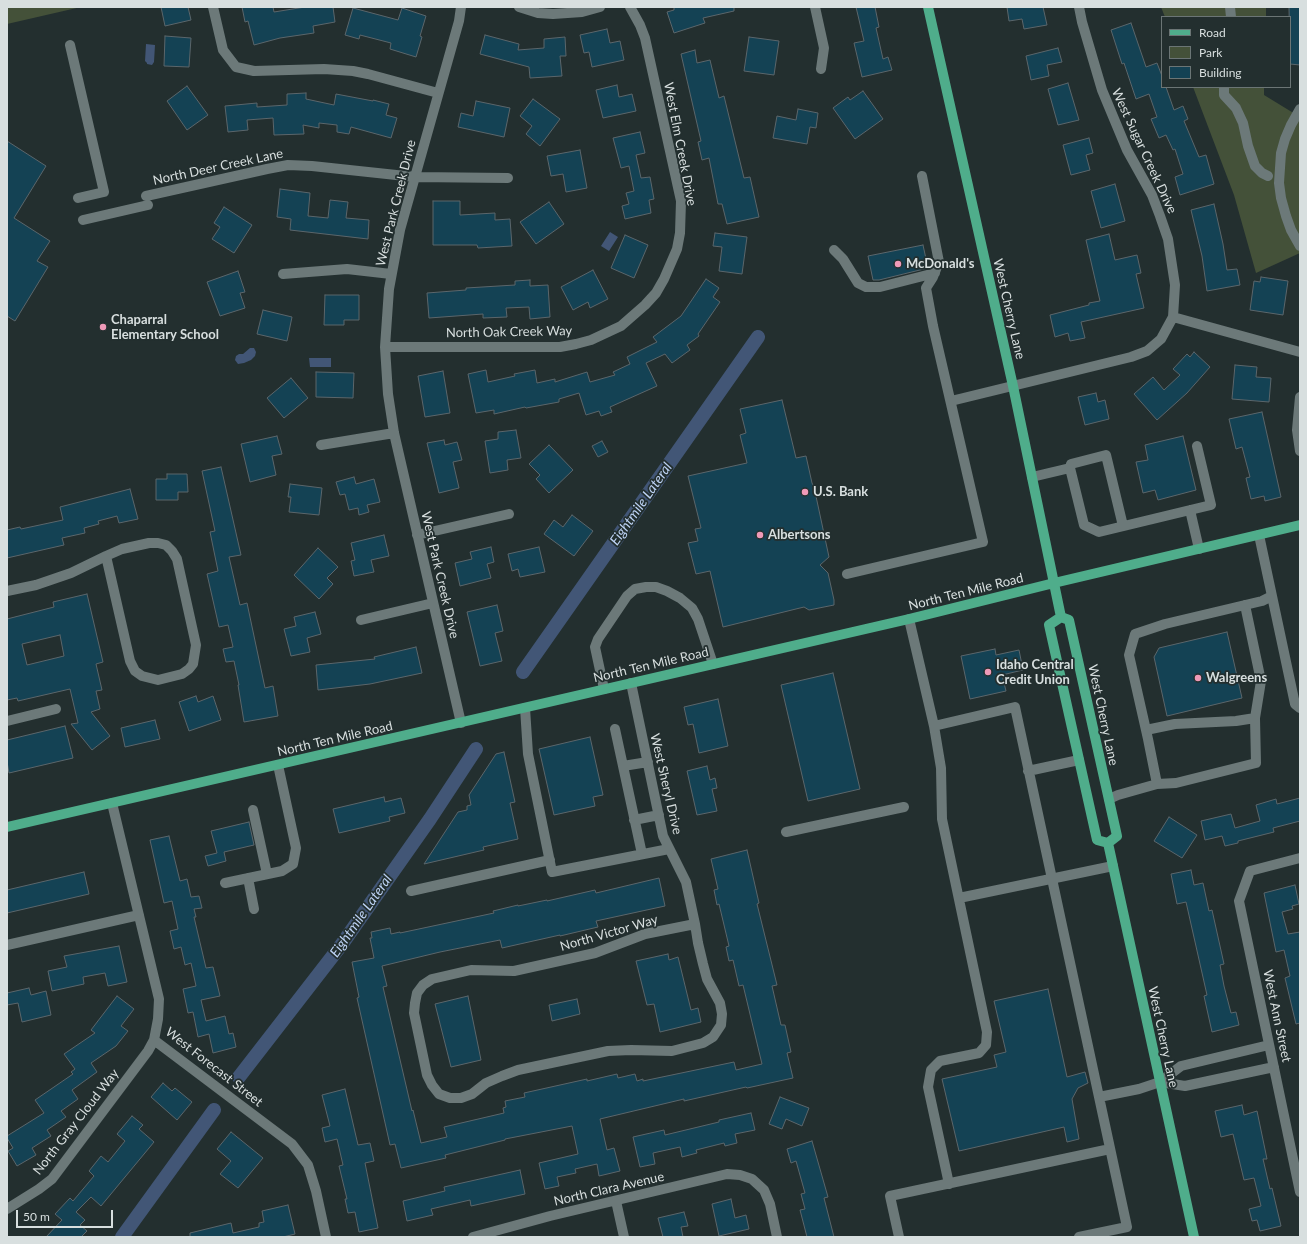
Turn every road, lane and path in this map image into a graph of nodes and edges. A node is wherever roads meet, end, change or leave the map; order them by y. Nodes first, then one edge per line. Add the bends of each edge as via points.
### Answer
1 (214, 7) edge
2 (461, 7) edge
3 (519, 7) edge
4 (600, 7) edge
5 (630, 7) edge
6 (815, 7) edge
7 (928, 7) edge
8 (1079, 7) edge
9 (70, 45) dead end
10 (821, 69) dead end
11 (1224, 88) edge
12 (438, 93) junction
13 (1300, 109) edge
14 (922, 176) dead end
15 (1268, 176) dead end
16 (414, 177) junction
17 (508, 178) dead end
18 (78, 198) dead end
19 (83, 220) dead end
20 (1300, 244) edge
21 (834, 250) dead end
22 (935, 273) junction
23 (283, 274) dead end
24 (391, 274) junction
25 (645, 305) joint
26 (1173, 317) junction
27 (385, 347) junction
28 (1300, 352) edge
29 (1013, 386) junction
30 (1300, 397) edge
31 (951, 401) junction
32 (394, 433) junction
33 (320, 445) dead end
34 (1197, 446) dead end
35 (1300, 451) edge
36 (1070, 468) junction
37 (1032, 477) junction
38 (1190, 510) junction
39 (509, 514) dead end
40 (1300, 525) edge
41 (1123, 526) junction
42 (417, 535) junction
43 (1259, 535) junction
44 (1199, 549) junction
45 (106, 556) junction
46 (847, 574) dead end
47 (1054, 583) junction
48 (7, 591) edge
49 (1272, 596) junction
50 (433, 603) junction
51 (1245, 605) junction
52 (1062, 617) junction
53 (909, 619) junction
54 (361, 620) dead end
55 (713, 664) junction
56 (631, 683) junction
57 (604, 689) junction
58 (525, 708) junction
59 (1300, 708) edge
60 (56, 709) dead end
61 (1255, 718) junction
62 (7, 721) edge
63 (461, 723) junction
64 (934, 726) junction
65 (615, 729) dead end
66 (1146, 730) junction
67 (1079, 760) junction
68 (648, 762) junction
69 (278, 765) junction
70 (623, 766) junction
71 (1028, 770) junction
72 (1157, 784) junction
73 (1109, 799) junction
74 (112, 803) junction
75 (904, 807) dead end
76 (253, 810) dead end
77 (659, 815) junction
78 (634, 820) junction
79 (7, 827) edge
80 (786, 832) dead end
81 (1108, 843) junction
82 (669, 849) junction
83 (642, 854) junction
84 (1300, 858) edge
85 (550, 860) junction
86 (1113, 866) junction
87 (267, 874) junction
88 (248, 878) junction
89 (1052, 879) junction
90 (224, 883) dead end
91 (412, 891) dead end
92 (959, 898) junction
93 (254, 909) dead end
94 (139, 915) junction
95 (694, 924) junction
96 (7, 944) edge
97 (154, 1040) junction
98 (1269, 1045) junction
99 (1274, 1067) junction
100 (1160, 1082) junction
101 (439, 1094) joint
102 (1099, 1097) junction
103 (1110, 1149) junction
104 (949, 1184) junction
105 (1300, 1192) edge
106 (616, 1202) junction
107 (7, 1209) edge
108 (326, 1237) edge
109 (473, 1237) edge
110 (624, 1237) edge
111 (778, 1237) edge
112 (899, 1237) edge
113 (1079, 1237) edge
114 (1194, 1237) edge

1 - 12 street via 223,50 236,67 254,71 354,71
2 - 12 street, West Park Creek Drive
3 - 4 street via 538,13 553,14 582,12
5 - 25 street, West Elm Creek Drive via 645,38 681,201 677,249 664,279
6 - 10 street via 824,48
7 - 29 main road, West Cherry Lane
8 - 26 street, West Sugar Creek Drive via 1102,90 1127,150 1152,195 1168,239 1175,285
9 - 18 street via 104,192
11 - 15 street via 1224,94 1236,108 1243,123 1255,166
12 - 16 street, West Park Creek Drive
13 - 20 street via 1285,139 1279,183 1286,216
14 - 22 street via 939,262
16 - 17 street, North Deer Creek Lane
16 - 19 street, North Deer Creek Lane via 288,165 147,200
16 - 24 street, West Park Creek Drive
21 - 22 street via 858,283 866,287 880,287
22 - 31 street via 926,288
23 - 24 street via 347,269
24 - 27 street, West Park Creek Drive
25 - 27 street, North Oak Creek Way via 616,329 592,340 560,347
26 - 28 street
26 - 29 street, West Sugar Creek Drive via 1162,339 1146,351
27 - 32 street, West Park Creek Drive
29 - 31 street, West Sugar Creek Drive
29 - 37 main road, West Cherry Lane
30 - 35 street via 1297,430
31 - 46 street via 983,542
32 - 33 street
32 - 42 street, West Park Creek Drive
34 - 38 street via 1211,505
36 - 37 street
36 - 41 street via 1084,525 1100,532
36 - 41 street via 1071,464 1106,455
37 - 47 main road, West Cherry Lane
38 - 41 street
38 - 44 street
39 - 42 street
40 - 43 main road, North Ten Mile Road
42 - 50 street, West Park Creek Drive
43 - 44 main road, North Ten Mile Road
43 - 49 street
44 - 47 main road, North Ten Mile Road
45 - 45 street via 130,661 135,671 142,676 158,680 182,674 193,664 196,646 177,559 172,551 158,542 122,549
45 - 48 street via 36,585
47 - 52 main road, West Cherry Lane
47 - 53 main road, North Ten Mile Road
49 - 51 street
49 - 59 street via 1295,704
50 - 54 street
50 - 63 street, West Park Creek Drive
51 - 61 street via 1261,681
51 - 66 street via 1165,624 1135,634 1129,655
52 - 67 main road via 1049,625
52 - 73 main road, West Cherry Lane via 1069,620
53 - 55 main road, North Ten Mile Road
53 - 64 street
55 - 56 main road, North Ten Mile Road
55 - 57 street via 692,608 680,598 656,587 635,589 626,596 595,646
56 - 57 main road, North Ten Mile Road
56 - 68 street, West Sheryl Drive
57 - 58 main road, North Ten Mile Road
58 - 63 main road, North Ten Mile Road
58 - 85 street via 528,754
60 - 62 street
61 - 66 street via 1175,724
61 - 72 street via 1256,763 1176,783
63 - 69 main road, North Ten Mile Road
64 - 71 street via 1015,707
64 - 92 street via 941,768 942,819
65 - 70 street
66 - 72 street
67 - 71 street
67 - 81 main road via 1097,840
68 - 70 street
68 - 77 street, West Sheryl Drive
69 - 74 main road, North Ten Mile Road
69 - 87 street via 296,848 292,864 282,871
70 - 78 street
71 - 89 street
72 - 73 street
73 - 81 main road, West Cherry Lane via 1117,836
74 - 79 main road, North Ten Mile Road
74 - 94 street, West Forecast Street
75 - 80 street
76 - 87 street
77 - 78 street
77 - 82 street, West Sheryl Drive via 663,836
78 - 83 street
81 - 86 main road, West Cherry Lane
82 - 83 street
82 - 95 street, West Sheryl Drive via 686,882
83 - 85 street via 552,872
84 - 98 street, West Ann Street via 1250,871 1239,901
85 - 91 street
86 - 89 street
86 - 100 main road, West Cherry Lane
87 - 88 street
88 - 90 street
88 - 93 street
89 - 92 street
89 - 102 street
92 - 104 street via 987,1032 986,1044 979,1053 940,1061 931,1070 928,1087
94 - 96 street
94 - 97 street, West Forecast Street via 158,999
95 - 101 street, North Victor Way via 645,934 595,953 514,971 471,970 432,979 417,993 414,1013 427,1075
95 - 101 street, West Sheryl Drive via 707,979 720,1003 722,1014 721,1025 714,1037 703,1043 672,1051 608,1051 518,1070 486,1083 472,1094 461,1098
97 - 107 street, North Gray Cloud Way via 52,1179
97 - 108 street, West Forecast Street via 292,1144 308,1165
98 - 99 street, West Ann Street
98 - 100 street via 1181,1066
99 - 100 street via 1185,1086
99 - 105 street, West Ann Street
100 - 102 street
100 - 114 main road, West Cherry Lane
102 - 103 street
103 - 104 street
103 - 113 street via 1127,1227
104 - 112 street via 890,1196
106 - 109 street, North Clara Avenue via 550,1216
106 - 110 street
106 - 111 street, North Clara Avenue via 727,1174 740,1175 752,1179 764,1190

